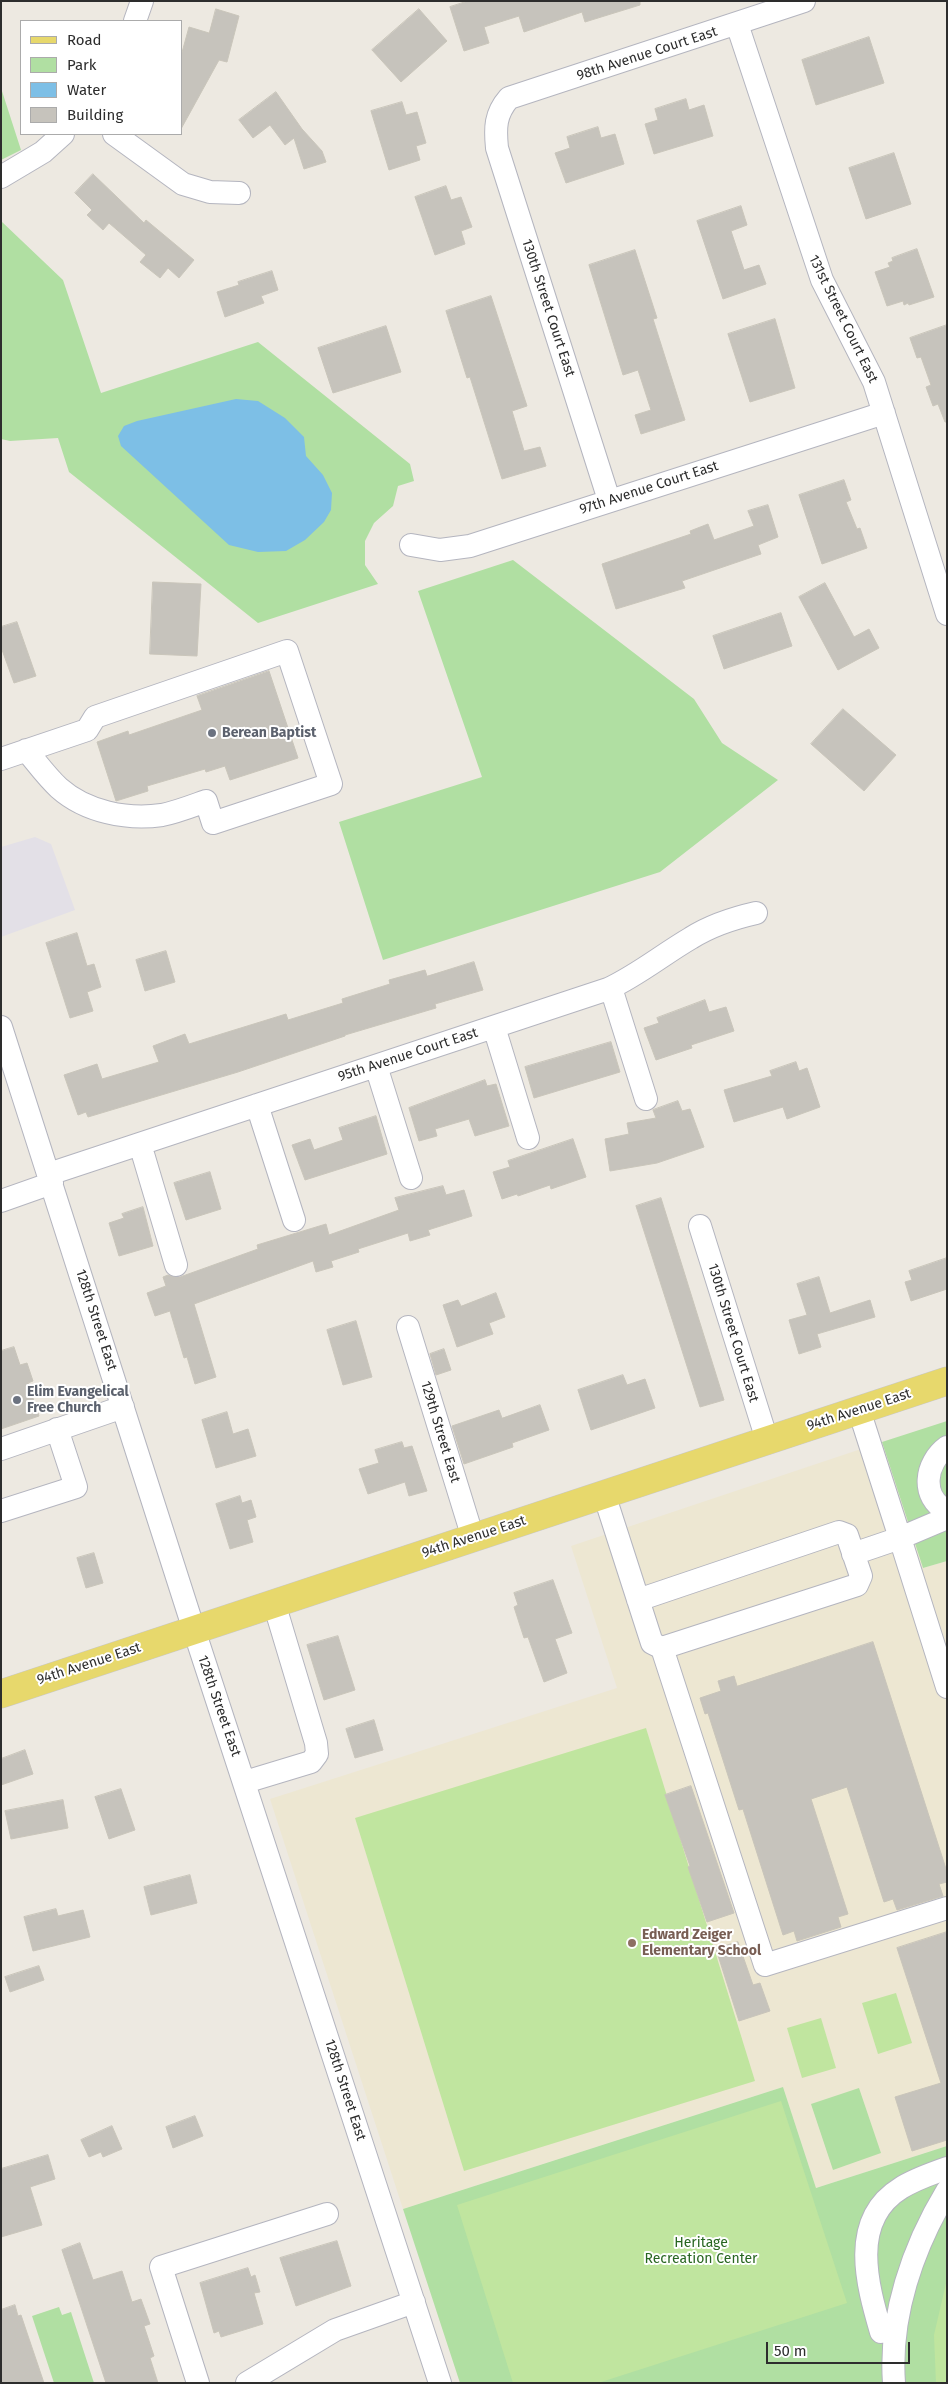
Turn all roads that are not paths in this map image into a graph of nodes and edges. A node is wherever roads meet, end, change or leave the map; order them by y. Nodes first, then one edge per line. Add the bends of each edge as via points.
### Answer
1 (142, 1) edge
2 (804, 1) edge
3 (135, 20) edge
4 (737, 24) junction
5 (498, 115) joint
6 (62, 135) edge
7 (115, 135) edge
8 (1, 177) edge
9 (239, 194) dead end
10 (884, 413) junction
11 (609, 500) junction
12 (411, 545) dead end
13 (947, 614) edge
14 (26, 750) junction
15 (1, 758) edge
16 (756, 913) dead end
17 (611, 988) junction
18 (494, 1027) junction
19 (1, 1028) edge
20 (376, 1066) junction
21 (646, 1099) dead end
22 (257, 1105) junction
23 (528, 1138) dead end
24 (140, 1144) junction
25 (51, 1178) junction
26 (411, 1178) dead end
27 (1, 1201) edge
28 (294, 1220) dead end
29 (700, 1226) dead end
30 (176, 1265) dead end
31 (408, 1327) dead end
32 (947, 1381) edge
33 (123, 1407) junction
34 (859, 1410) junction
35 (58, 1430) junction
36 (767, 1440) junction
37 (947, 1447) edge
38 (1, 1449) edge
39 (604, 1494) junction
40 (1, 1511) edge
41 (947, 1511) edge
42 (947, 1518) edge
43 (473, 1538) junction
44 (900, 1538) junction
45 (853, 1554) junction
46 (638, 1600) junction
47 (274, 1603) junction
48 (194, 1630) junction
49 (662, 1648) junction
50 (947, 1686) edge
51 (1, 1694) edge
52 (245, 1782) junction
53 (947, 1908) edge
54 (947, 2168) edge
55 (947, 2191) edge
56 (327, 2214) dead end
57 (414, 2302) junction
58 (881, 2332) dead end
59 (198, 2383) edge
60 (247, 2383) edge
61 (440, 2383) edge
62 (894, 2383) edge

1 - 3 street
2 - 4 street, 98th Avenue Court East
4 - 5 street, 98th Avenue Court East via 509,98
4 - 10 street, 131st Street Court East via 822,280 863,358
5 - 11 street, 130th Street Court East via 497,148
6 - 8 street via 43,152
7 - 9 street via 183,184 210,192
10 - 11 street, 97th Avenue Court East
10 - 13 street, 131st Street Court East
11 - 12 street, 97th Avenue Court East via 470,546 440,550
14 - 14 street via 87,730 96,717 287,652 331,784 213,823 206,801 164,814 128,816 102,811 77,801 55,784
14 - 15 street
16 - 17 street, 95th Avenue Court East via 716,925 636,976
17 - 18 street, 95th Avenue Court East
17 - 21 street
18 - 20 street, 95th Avenue Court East
18 - 23 street
19 - 25 street, 128th Street East
20 - 22 street, 95th Avenue Court East
20 - 26 street
22 - 24 street, 95th Avenue Court East
22 - 28 street
24 - 25 street, 95th Avenue Court East
24 - 30 street
25 - 27 street, 95th Avenue Court East
25 - 33 street, 128th Street East
29 - 36 street, 130th Street Court East
31 - 43 street, 129th Street East
32 - 34 main road, 94th Avenue East
33 - 35 street
33 - 48 street, 128th Street East
34 - 36 main road, 94th Avenue East
34 - 44 street
35 - 38 street
35 - 40 street via 76,1487
36 - 39 main road, 94th Avenue East
37 - 41 street via 932,1463 928,1483 936,1503
39 - 43 main road, 94th Avenue East
39 - 46 street
42 - 44 street
43 - 47 main road, 94th Avenue East
44 - 45 street
44 - 50 street
45 - 46 street via 847,1535 839,1532
45 - 49 street via 861,1576 857,1584
46 - 49 street via 652,1644
47 - 48 main road, 94th Avenue East
47 - 52 street via 317,1754 310,1762
48 - 51 main road, 94th Avenue East
48 - 52 street, 128th Street East
49 - 53 street via 765,1965
52 - 57 street, 128th Street East
54 - 58 street via 899,2189 886,2200 871,2225 865,2263
55 - 62 street via 932,2216 910,2269 896,2332
56 - 59 street via 161,2267
57 - 60 street via 335,2330
57 - 61 street, 128th Street East

